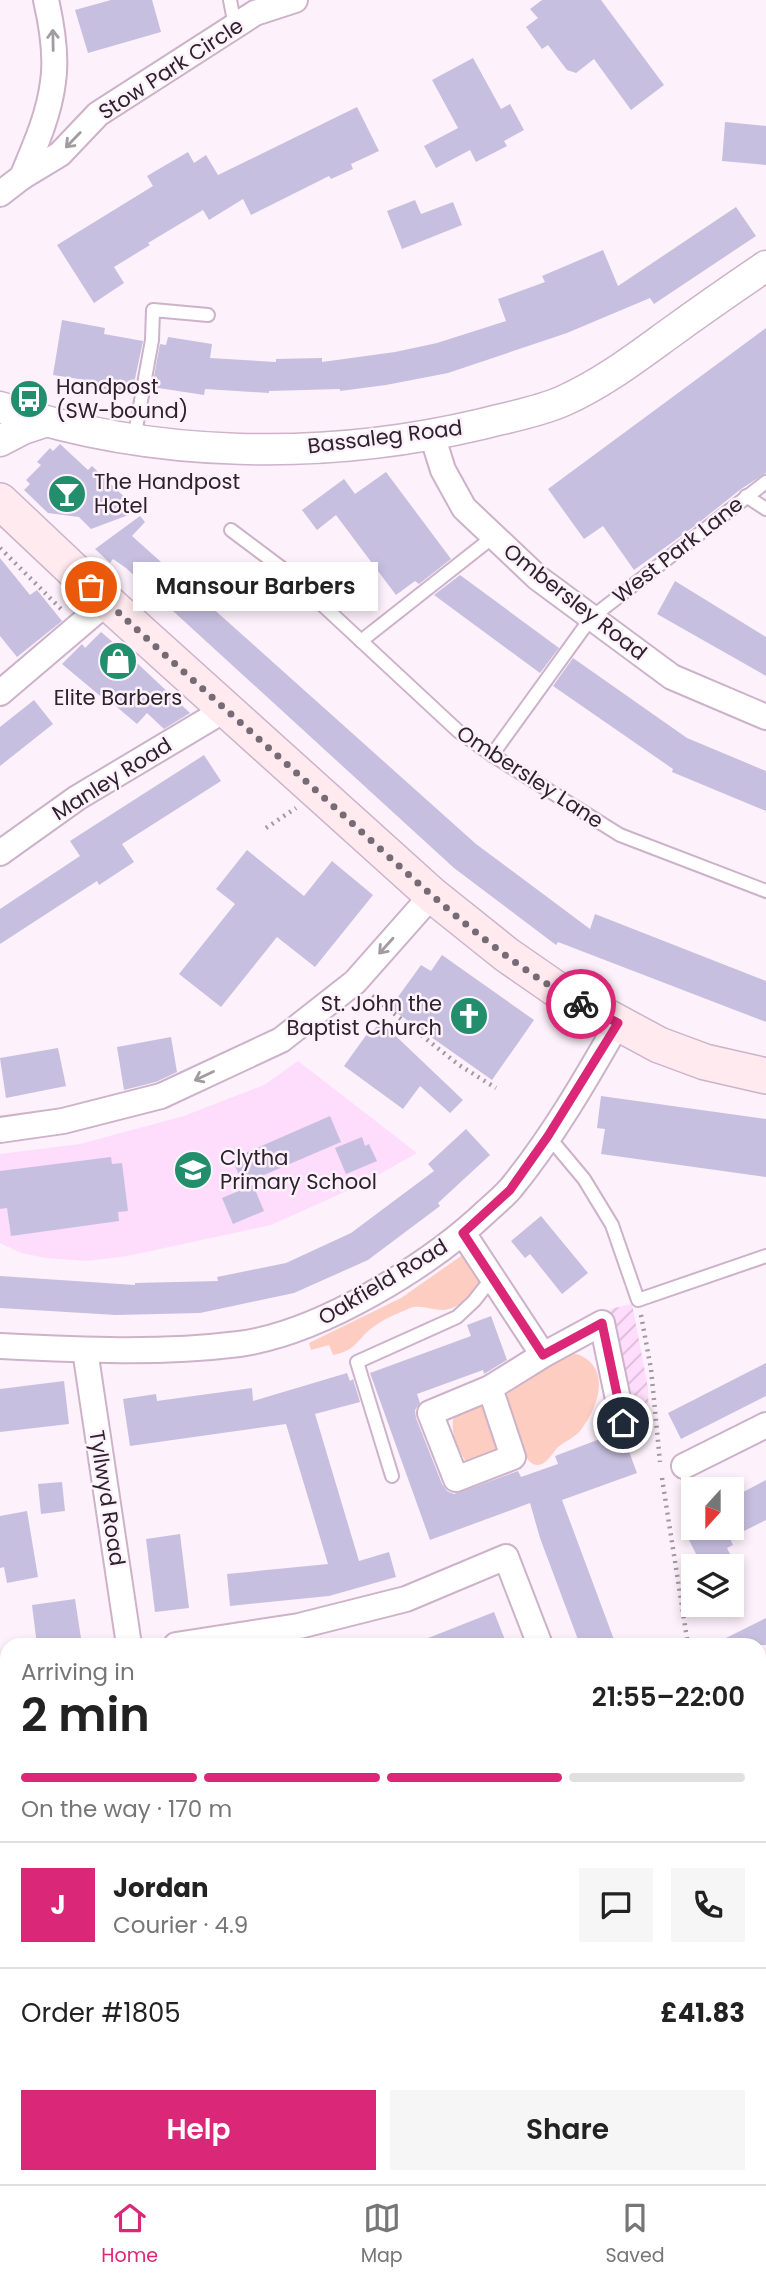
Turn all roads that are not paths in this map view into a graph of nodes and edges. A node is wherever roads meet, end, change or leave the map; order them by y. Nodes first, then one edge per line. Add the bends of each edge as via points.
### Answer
1 (46, 0) edge
2 (230, 0) edge
3 (295, 0) edge
4 (235, 26) junction
5 (22, 177) junction
6 (0, 194) edge
7 (766, 266) edge
8 (208, 315) dead end
9 (0, 407) edge
10 (44, 422) junction
11 (432, 436) junction
12 (134, 439) junction
13 (0, 441) edge
14 (766, 482) edge
15 (746, 496) junction
16 (0, 501) edge
17 (766, 509) edge
18 (231, 530) dead end
19 (493, 537) junction
20 (107, 602) junction
21 (591, 618) junction
22 (361, 641) junction
23 (0, 693) edge
24 (226, 709) junction
25 (766, 717) edge
26 (492, 755) junction
27 (0, 853) edge
28 (766, 891) edge
29 (432, 895) junction
30 (618, 1023) junction
31 (766, 1076) edge
32 (0, 1130) edge
33 (548, 1136) junction
34 (463, 1233) junction
35 (766, 1256) edge
36 (492, 1278) junction
37 (0, 1346) edge
38 (85, 1350) junction
39 (543, 1355) junction
40 (490, 1388) dead end
41 (623, 1423) dead end
42 (766, 1426) edge
43 (684, 1466) dead end
44 (392, 1476) dead end
45 (128, 1638) edge
46 (221, 1638) edge
47 (537, 1638) edge

5 -> 1 street, Stow Park Circle via 41,133 54,82
2 - 4 lane
3 - 4 street, Stow Park Circle via 255,13
4 -> 5 street, Stow Park Circle via 98,114 60,154
5 - 6 street, Stow Park Circle
7 - 11 street, Bassaleg Road via 607,379 561,402
8 - 12 lane via 153,310
9 - 10 street, Bassaleg Road
10 - 12 street, Bassaleg Road
10 - 13 street
11 - 12 street, Bassaleg Road via 238,450
11 - 19 street, Ombersley Road via 443,470 464,508
14 - 15 lane, West Park Lane
15 - 17 lane
15 - 21 lane, West Park Lane
16 - 20 main road
18 - 22 lane, Ombersley Lane via 287,572
19 - 21 street, Ombersley Road
19 - 22 lane
20 - 23 street
20 - 24 main road
21 - 25 street, Ombersley Road via 672,677
21 - 26 lane, West Park Lane
22 - 26 lane, Ombersley Lane via 458,731
24 - 27 street, Manley Road via 77,798
24 - 29 main road
26 - 28 lane, Ombersley Lane via 620,835
29 - 30 main road via 506,955
29 -> 32 street via 355,982 281,1041 161,1096 63,1121
30 - 31 main road via 705,1062
30 - 33 street, Oakfield Road
33 - 34 street, Oakfield Road via 510,1190
33 - 35 lane via 584,1179 612,1224 638,1300
34 - 36 street
34 - 38 street, Oakfield Road via 393,1280 307,1326 242,1344 135,1352
36 - 39 street
36 - 44 lane via 457,1317 357,1362
37 - 38 street, Oakfield Road
38 - 45 street, Tyllwyd Road
39 - 40 street
39 - 41 street via 602,1323
42 - 43 street
46 - 47 street via 299,1626 407,1599 506,1557

